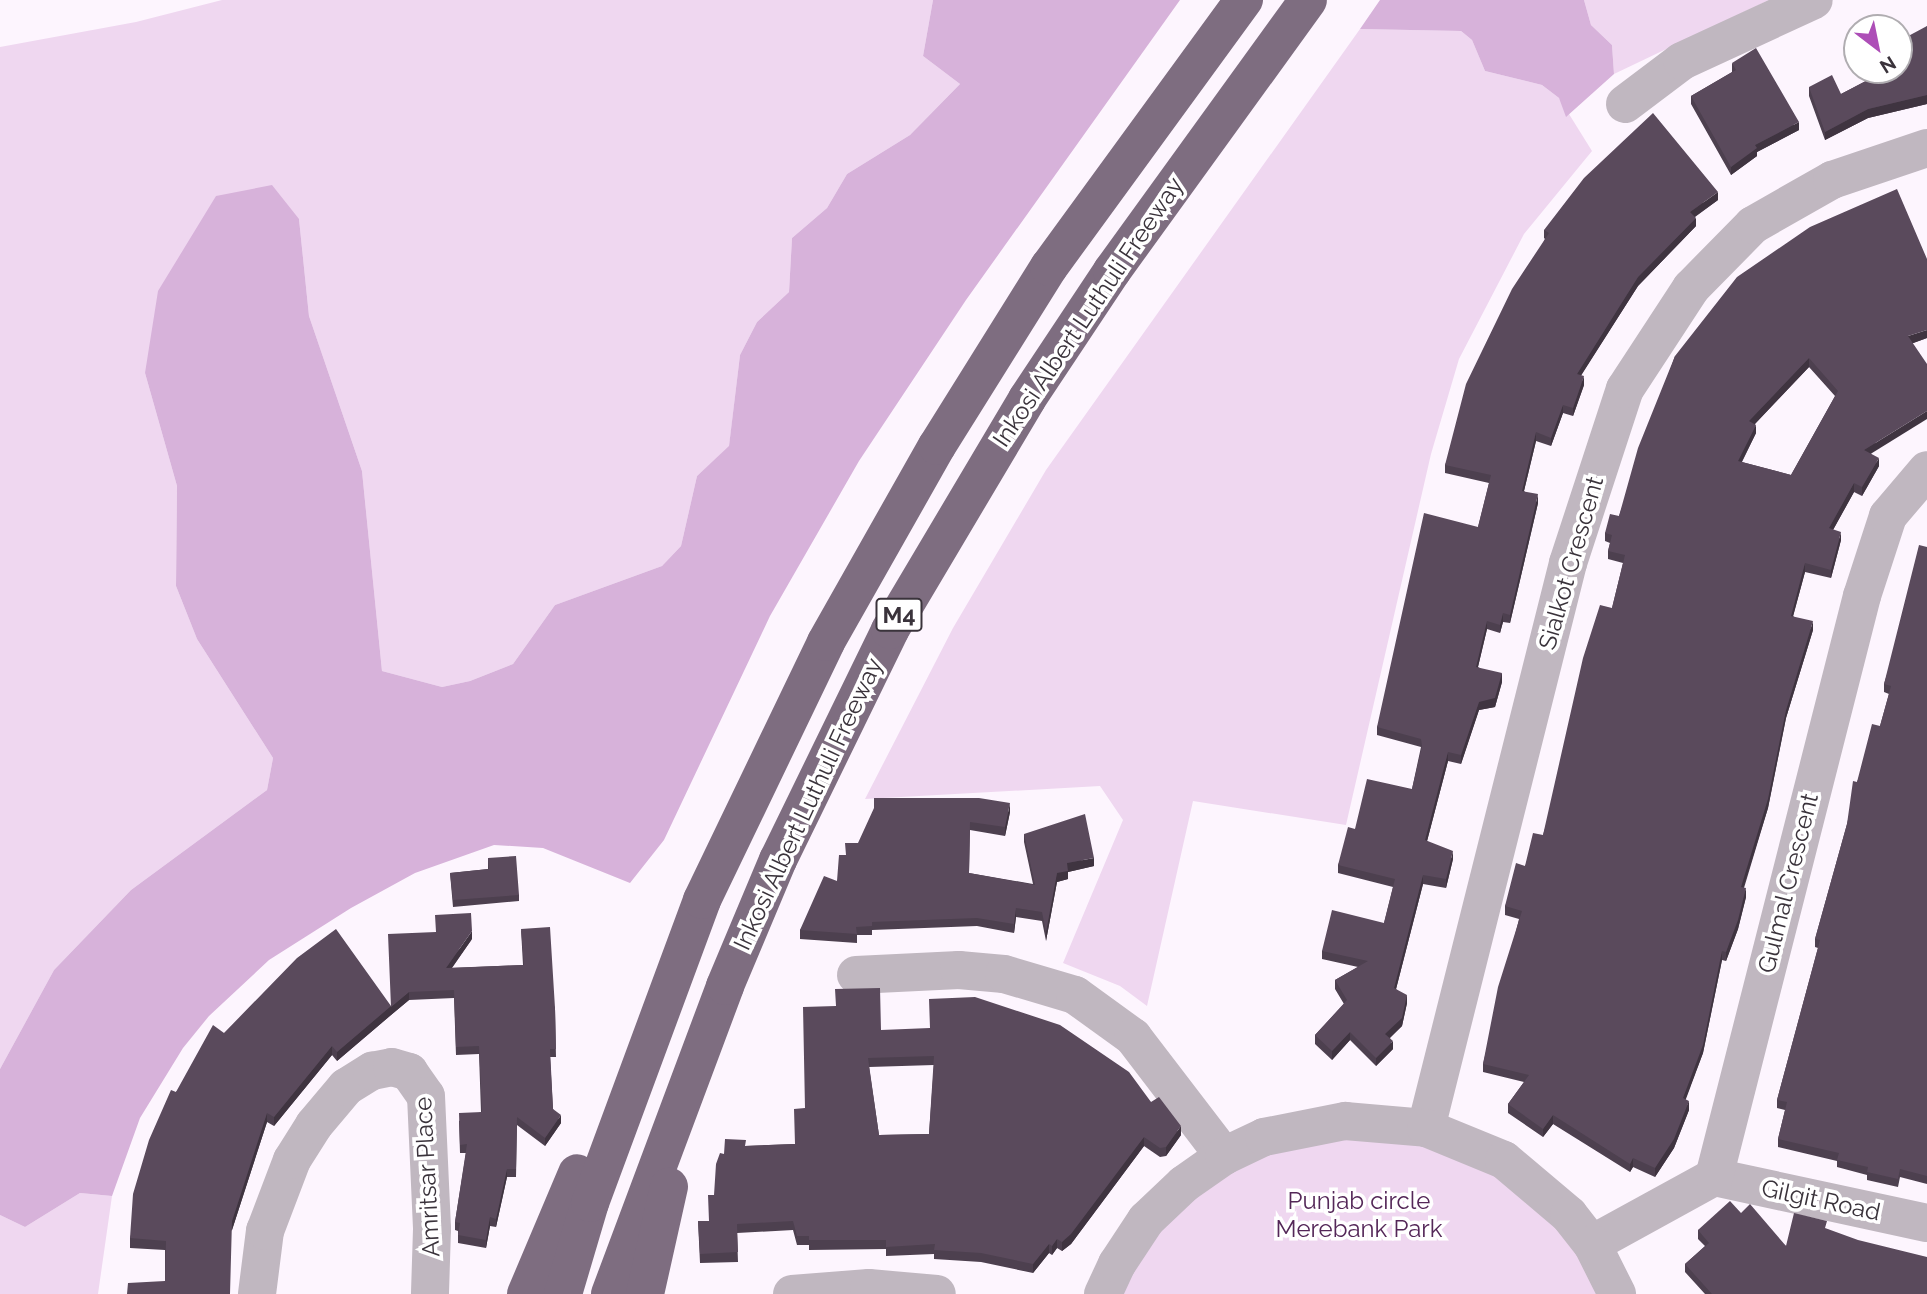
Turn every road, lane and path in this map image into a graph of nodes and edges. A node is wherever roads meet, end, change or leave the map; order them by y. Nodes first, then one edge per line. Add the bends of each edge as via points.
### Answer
1 (1244, 0) edge
2 (1308, 0) edge
3 (1814, 0) edge
4 (1625, 104) dead end
5 (1927, 148) edge
6 (1927, 470) edge
7 (702, 900) junction
8 (856, 975) dead end
9 (684, 1085) junction
10 (1426, 1128) junction
11 (1224, 1156) junction
12 (1714, 1177) junction
13 (1927, 1223) edge
14 (1592, 1244) junction
15 (257, 1294) edge
16 (430, 1294) edge
17 (526, 1294) edge
18 (563, 1294) edge
19 (610, 1294) edge
20 (645, 1294) edge
21 (792, 1294) edge
22 (937, 1294) edge
23 (1103, 1294) edge
24 (1617, 1294) edge

1 - 7 highway, M4 via 1049,267 937,446 826,642
2 - 9 highway, Inkosi Albert Luthuli Freeway / M4 via 1112,271 979,476 890,631 827,755
3 - 4 street via 1682,61
5 - 10 street, Sialkot Crescent via 1832,180 1752,225 1691,288 1625,389 1568,562
6 - 12 street, Gulmal Crescent via 1888,516 1862,596
7 - 17 highway via 598,1123
7 - 18 highway, M4 via 590,1203
8 - 11 street via 959,970 1004,974 1075,995 1133,1037
9 - 19 highway, Inkosi Albert Luthuli Freeway / M4
9 - 20 highway via 668,1197
10 - 11 street via 1385,1122 1331,1123 1264,1137
10 - 14 street via 1504,1160 1539,1185
11 - 23 street via 1184,1184 1146,1220
12 - 13 street, Gilgit Road
12 - 14 street
14 - 24 street
15 - 16 street, Amritsar Place via 265,1231 292,1160 338,1094 372,1071 391,1067 410,1072 426,1096
21 - 22 street via 869,1288

